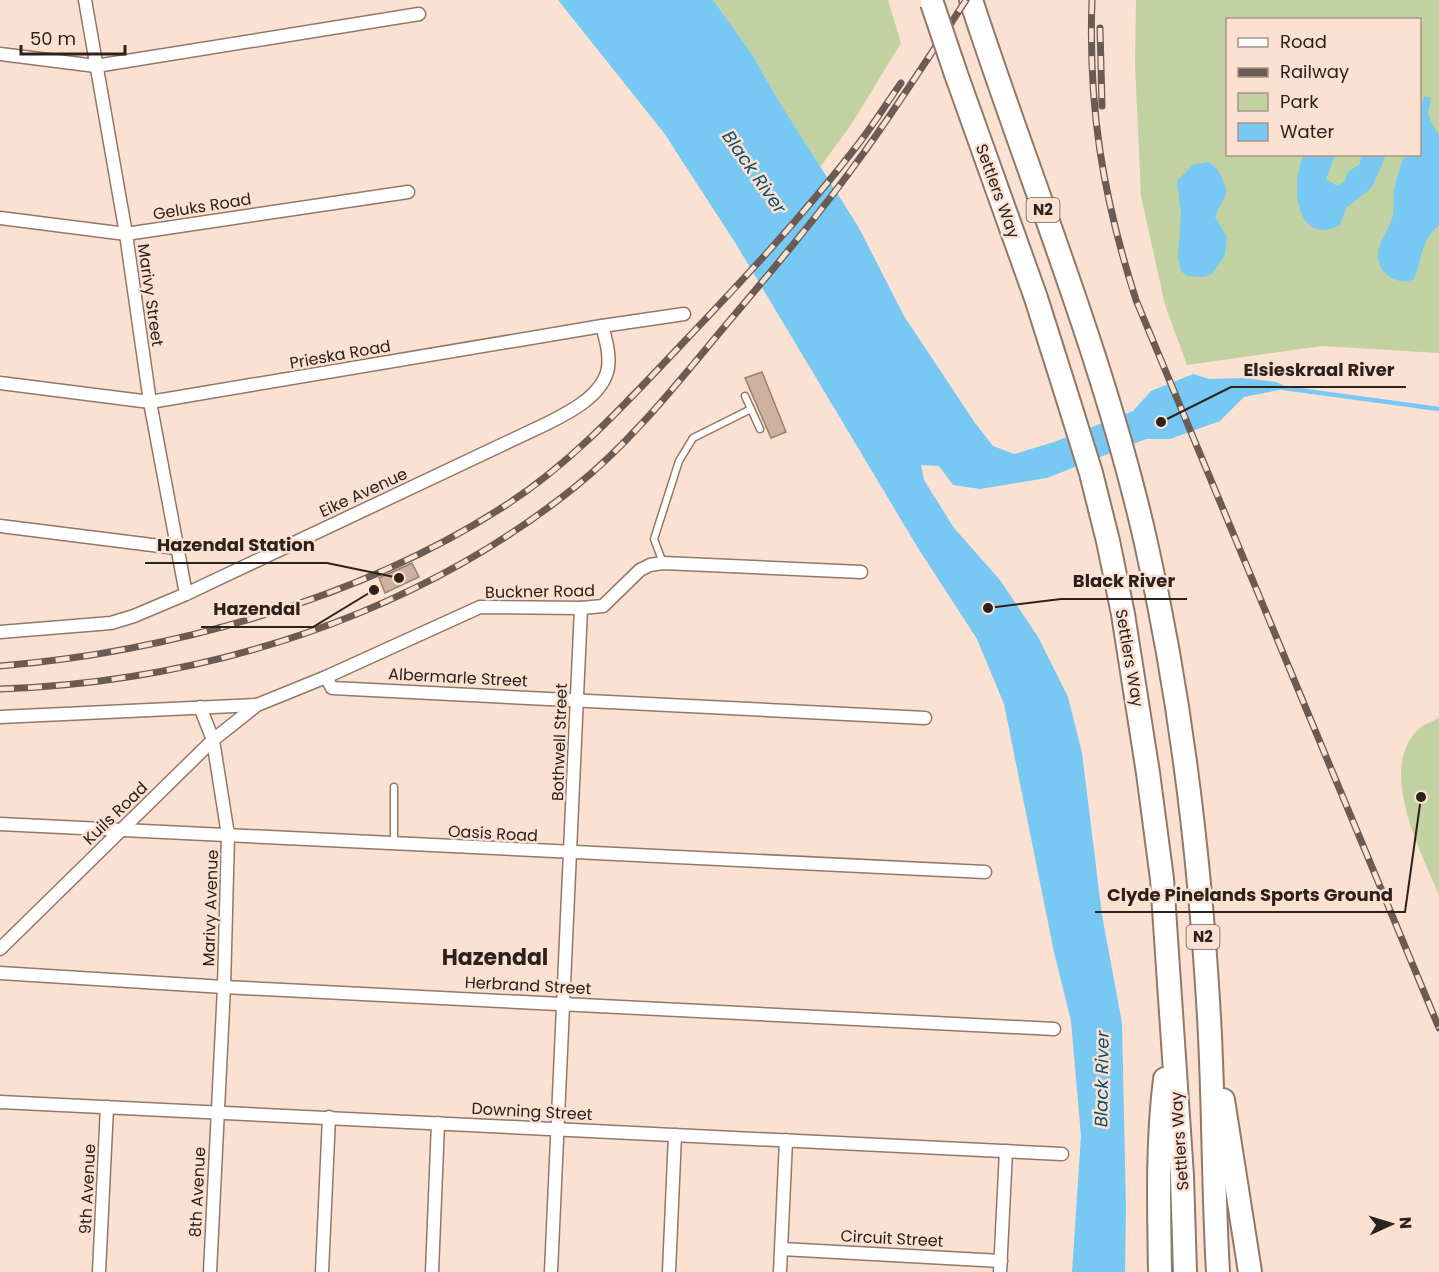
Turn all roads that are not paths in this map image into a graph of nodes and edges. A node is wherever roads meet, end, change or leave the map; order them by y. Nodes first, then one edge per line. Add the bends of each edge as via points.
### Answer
1 (85, 0) edge
2 (971, 0) edge
3 (932, 2) edge
4 (419, 14) dead end
5 (0, 54) edge
6 (96, 66) junction
7 (408, 192) dead end
8 (0, 218) edge
9 (126, 234) junction
10 (684, 314) dead end
11 (602, 326) junction
12 (0, 383) edge
13 (745, 396) dead end
14 (150, 402) junction
15 (751, 409) junction
16 (760, 429) dead end
17 (0, 526) edge
18 (176, 548) junction
19 (663, 562) junction
20 (861, 572) dead end
21 (186, 594) junction
22 (581, 608) junction
23 (0, 632) edge
24 (326, 677) junction
25 (577, 700) junction
26 (256, 705) junction
27 (200, 706) junction
28 (0, 717) edge
29 (925, 718) dead end
30 (213, 740) junction
31 (394, 787) dead end
32 (0, 824) edge
33 (122, 829) junction
34 (228, 836) junction
35 (394, 844) junction
36 (571, 853) junction
37 (985, 872) dead end
38 (0, 949) edge
39 (0, 973) edge
40 (224, 987) junction
41 (564, 1004) junction
42 (1210, 1019) junction
43 (1054, 1029) dead end
44 (1171, 1029) junction
45 (0, 1102) edge
46 (107, 1107) junction
47 (217, 1113) junction
48 (329, 1117) junction
49 (438, 1123) junction
50 (558, 1130) junction
51 (675, 1135) junction
52 (786, 1140) junction
53 (1006, 1151) junction
54 (1062, 1154) dead end
55 (1239, 1214) junction
56 (782, 1249) junction
57 (1001, 1266) edge
58 (99, 1272) edge
59 (210, 1272) edge
60 (322, 1272) edge
61 (432, 1272) edge
62 (551, 1272) edge
63 (669, 1272) edge
64 (780, 1272) edge
65 (1160, 1272) edge
66 (1185, 1272) edge
67 (1218, 1272) edge
68 (1241, 1272) edge
69 (1250, 1272) edge

1 - 6 street, Marivy Street
2 - 42 highway, Settlers Way / N2 via 1073,294 1146,544 1170,665 1198,876
3 - 44 highway, Settlers Way / N2, bridge via 1036,298 1091,473 1108,541 1123,614 1162,879
4 - 6 street
5 - 6 street
6 - 9 street, Marivy Street
7 - 9 street, Geluks Road
8 - 9 street, Geluks Road
9 - 14 street, Marivy Street
10 - 11 street, Prieska Road
11 - 14 street, Prieska Road
11 - 21 street, Eike Avenue via 608,352 604,379 566,413
12 - 14 street, Prieska Road
13 - 15 lane
14 - 18 street, Marivy Street
15 - 16 lane
15 - 19 lane via 693,438 679,461 654,539
17 - 18 street
18 - 21 street, Marivy Street
19 - 20 street, Buckner Road
19 - 22 street, Buckner Road via 640,570 603,606
21 - 23 street, Eike Avenue via 111,623
22 - 24 street, Buckner Road via 480,607
22 - 25 street, Bothwell Street
24 - 25 street, Albermarle Street via 332,688
24 - 26 street
25 - 29 street, Albermarle Street
25 - 36 street, Bothwell Street
26 - 27 street
26 - 30 street, Kuils Road
27 - 28 street
27 - 30 street, Marivy Avenue
30 - 33 street, Kuils Road
30 - 34 street, Marivy Avenue
31 - 35 lane
32 - 33 street, Oasis Road
33 - 34 street, Oasis Road
33 - 38 street, Kuils Road
34 - 35 street, Oasis Road
34 - 40 street, Marivy Avenue
35 - 36 street, Oasis Road
36 - 37 street, Oasis Road
36 - 41 street, Bothwell Street
39 - 40 street, Herbrand Street
40 - 41 street, Herbrand Street
40 - 47 street, Marivy Avenue
41 - 43 street, Herbrand Street
41 - 50 street, Bothwell Street
42 - 55 highway
42 - 67 highway, Settlers Way / N2
44 - 65 highway via 1158,1180
44 - 66 highway, Settlers Way / N2
45 - 46 street, Downing Street
46 - 47 street, Downing Street
46 - 58 street, 9th Avenue
47 - 48 street, Downing Street
47 - 59 street, 8th Avenue
48 - 49 street, Downing Street
48 - 60 street
49 - 50 street, Downing Street
49 - 61 street
50 - 51 street, Downing Street
50 - 62 street, Bothwell Street
51 - 52 street, Downing Street
51 - 63 street
52 - 53 street, Downing Street
52 - 56 street
53 - 54 street, Downing Street
53 - 57 street
55 - 68 highway
55 - 69 highway
56 - 57 street, Circuit Street
56 - 64 street

